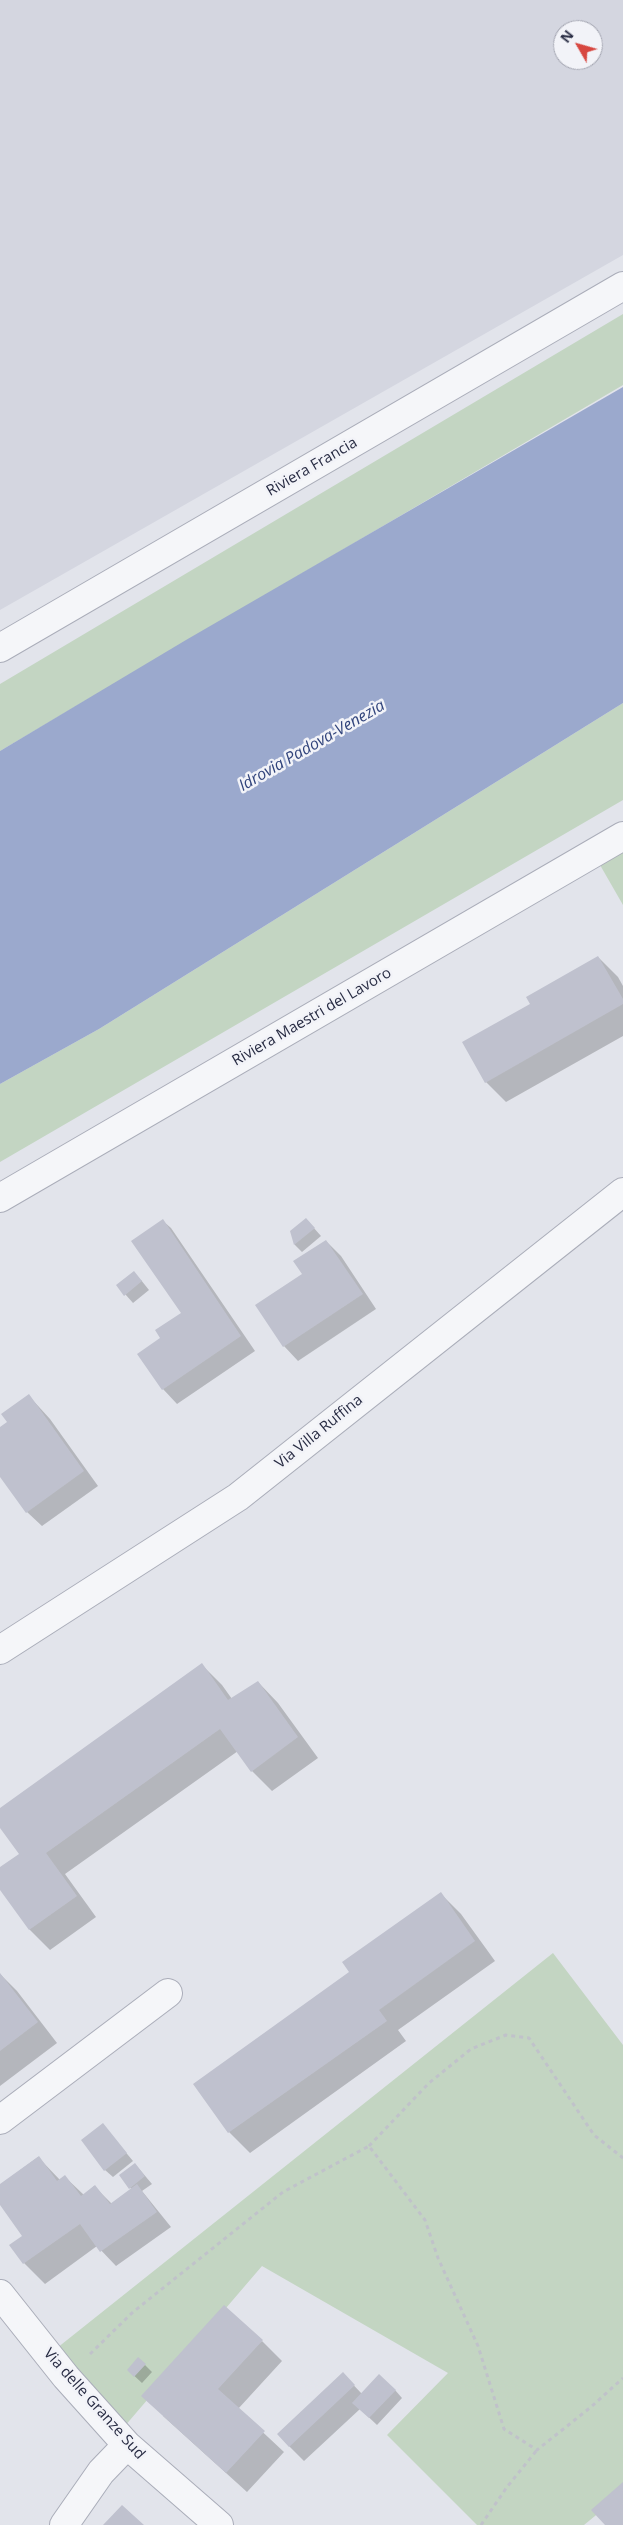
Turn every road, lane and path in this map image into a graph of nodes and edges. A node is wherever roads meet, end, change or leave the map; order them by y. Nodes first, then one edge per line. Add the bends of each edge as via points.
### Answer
1 (623, 286) edge
2 (0, 648) edge
3 (623, 836) edge
4 (623, 1192) edge
5 (0, 1198) edge
6 (0, 1650) edge
7 (168, 1994) dead end
8 (0, 2120) edge
9 (369, 2146) junction
10 (623, 2158) edge
11 (0, 2294) edge
12 (66, 2377) junction
13 (623, 2378) edge
14 (127, 2445) junction
15 (538, 2450) junction
16 (64, 2525) edge
17 (219, 2525) edge
18 (481, 2525) edge

1 - 2 street, Riviera Francia
3 - 5 street, Riviera Maestri del Lavoro
4 - 6 street, Via Villa Ruffina via 238,1497
7 - 8 street
9 - 10 path via 429,2083 471,2049 506,2035 530,2038 594,2135
9 - 12 path via 283,2192 133,2312
9 - 15 path via 425,2220 438,2258 478,2346 504,2429
11 - 12 street, Via delle Granze Sud
12 - 14 street, Via delle Granze Sud
13 - 15 path
14 - 16 street via 101,2472
14 - 17 street, Via delle Granze Sud
15 - 18 path

